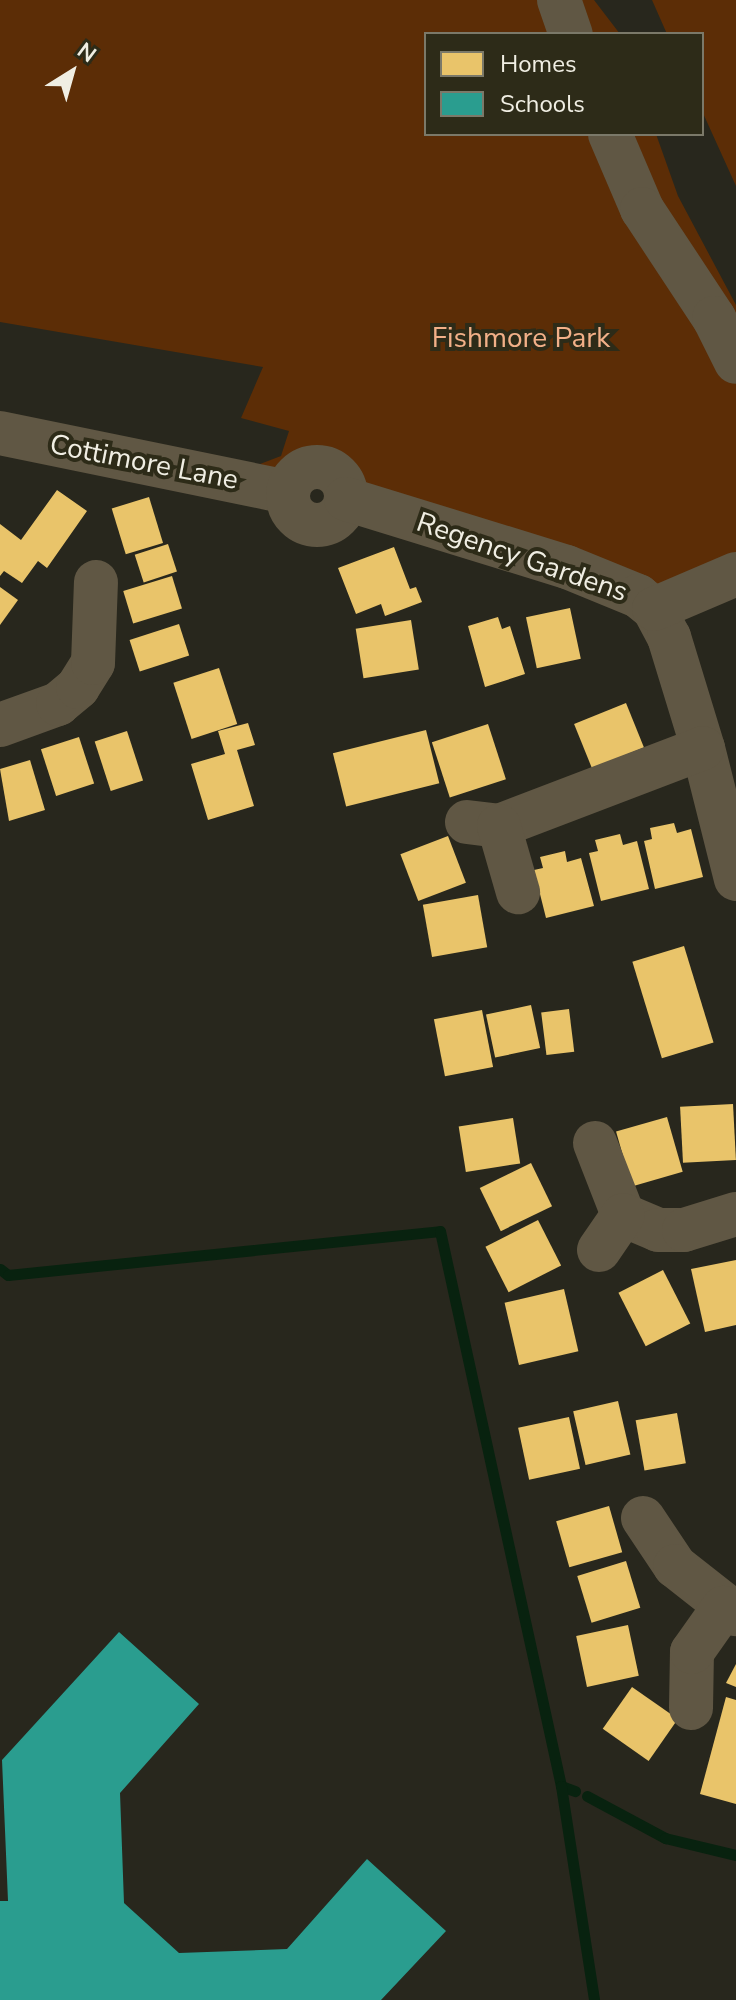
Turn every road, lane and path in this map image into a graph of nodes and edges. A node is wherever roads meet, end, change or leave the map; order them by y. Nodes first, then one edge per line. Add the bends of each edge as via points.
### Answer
1 (559, 0) edge
2 (570, 32) edge
3 (611, 136) edge
4 (736, 362) edge
5 (0, 433) edge
6 (288, 492) joint
7 (736, 574) edge
8 (96, 582) dead end
9 (654, 609) junction
10 (0, 725) edge
11 (703, 748) junction
12 (736, 879) edge
13 (518, 892) dead end
14 (595, 1143) dead end
15 (736, 1214) edge
16 (623, 1215) junction
17 (599, 1250) dead end
18 (643, 1518) dead end
19 (730, 1611) edge
20 (691, 1708) dead end

1 - 2 street
3 - 4 street via 642,209 714,318
5 - 6 street, Cottimore Lane
6 - 9 street, Regency Gardens via 299,473 320,467 339,477 346,499 567,567 638,596
7 - 9 street
8 - 10 street via 93,663 78,687 58,704
9 - 11 street, Regency Gardens via 669,637
11 - 12 street, Regency Gardens
11 - 13 street via 483,824
14 - 16 street
15 - 16 street via 671,1230
16 - 17 street
18 - 19 street via 675,1566
19 - 20 street via 692,1652

